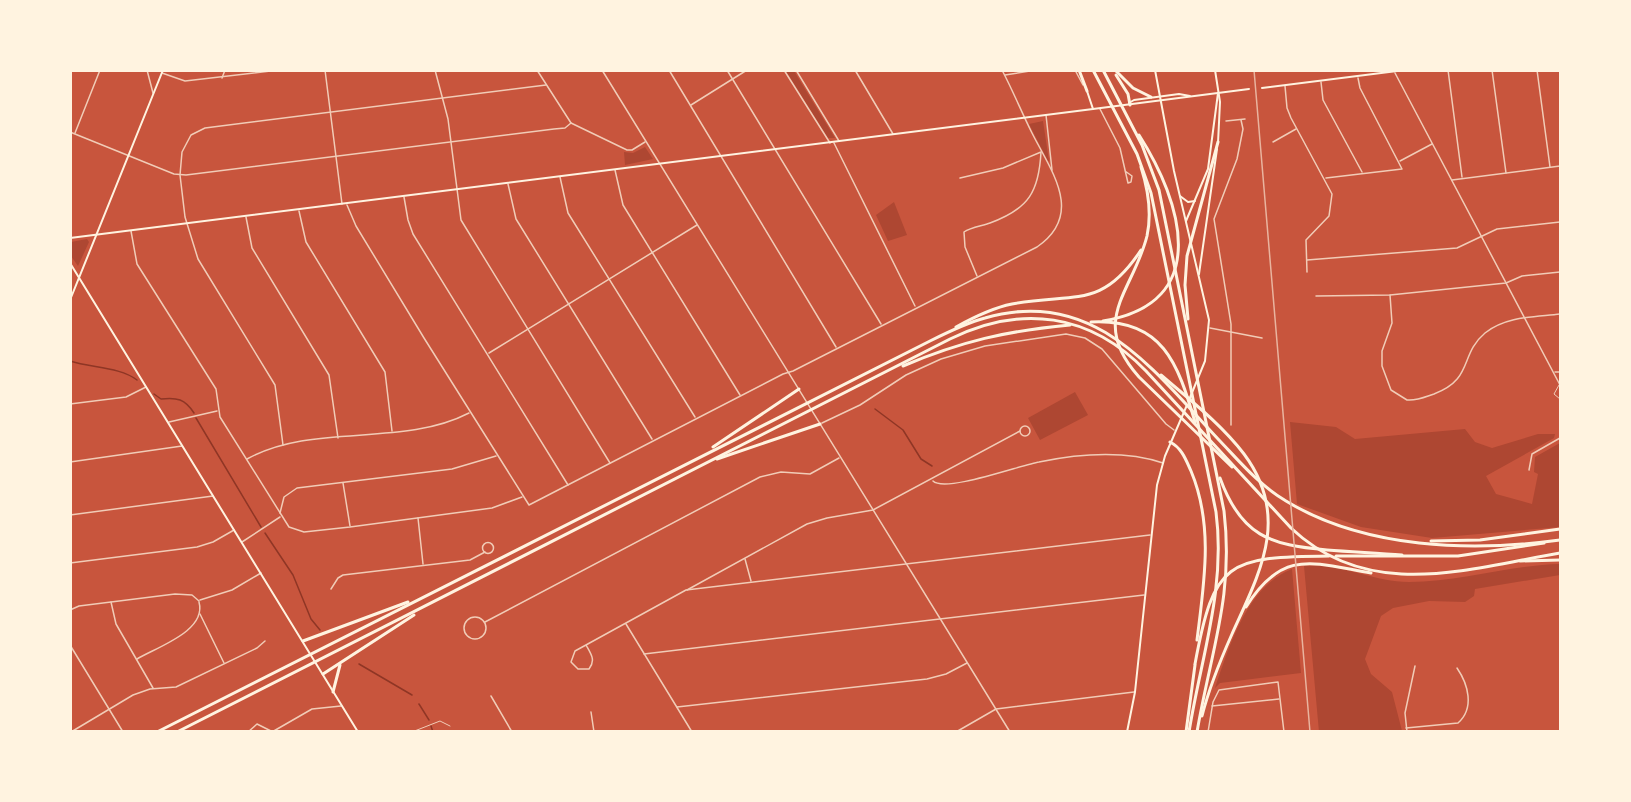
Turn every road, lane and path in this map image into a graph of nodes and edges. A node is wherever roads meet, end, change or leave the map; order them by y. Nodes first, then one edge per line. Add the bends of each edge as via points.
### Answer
1 (100, 70) edge
2 (147, 70) edge
3 (225, 70) edge
4 (279, 70) edge
5 (325, 70) edge
6 (435, 70) edge
7 (537, 70) edge
8 (602, 70) edge
9 (669, 70) edge
10 (727, 70) edge
11 (747, 70) edge
12 (784, 70) edge
13 (796, 70) edge
14 (855, 70) edge
15 (1002, 70) edge
16 (1036, 70) edge
17 (1075, 70) edge
18 (1079, 70) edge
19 (1093, 70) edge
20 (1103, 70) edge
21 (1114, 70) edge
22 (1155, 70) edge
23 (1215, 70) edge
24 (1405, 70) edge
25 (1448, 70) edge
26 (1492, 70) edge
27 (1538, 70) edge
28 (162, 71) edge
29 (1394, 71) edge
30 (1005, 75) junction
31 (1358, 76) junction
32 (222, 78) junction
33 (732, 79) junction
34 (1320, 81) junction
35 (546, 85) junction
36 (1285, 85) junction
37 (1262, 88) dead end
38 (1249, 89) dead end
39 (1087, 91) junction
40 (1218, 93) junction
41 (153, 94) junction
42 (1160, 96) junction
43 (1190, 96) junction
44 (1151, 97) junction
45 (443, 98) junction
46 (1161, 102) junction
47 (1129, 104) junction
48 (690, 105) junction
49 (1101, 108) junction
50 (1093, 109) junction
51 (330, 112) junction
52 (1046, 115) junction
53 (1024, 118) junction
54 (1129, 118) junction
55 (1245, 119) dead end
56 (1241, 120) junction
57 (1226, 121) dead end
58 (571, 123) junction
59 (1297, 129) junction
60 (70, 132) edge
61 (75, 133) junction
62 (893, 135) junction
63 (451, 142) junction
64 (647, 142) junction
65 (840, 142) junction
66 (1218, 142) junction
67 (1274, 142) dead end
68 (832, 143) junction
69 (1432, 144) junction
70 (776, 150) junction
71 (1041, 152) junction
72 (129, 154) junction
73 (1137, 154) junction
74 (336, 156) junction
75 (720, 157) junction
76 (1399, 162) junction
77 (660, 164) junction
78 (1560, 166) edge
79 (1550, 167) junction
80 (615, 170) junction
81 (1052, 171) junction
82 (1125, 171) dead end
83 (1363, 173) junction
84 (1506, 173) junction
85 (180, 175) junction
86 (560, 177) junction
87 (960, 178) dead end
88 (1325, 178) junction
89 (1462, 179) junction
90 (1451, 180) junction
91 (508, 183) junction
92 (457, 190) junction
93 (404, 196) junction
94 (1180, 196) junction
95 (1197, 199) junction
96 (342, 204) junction
97 (347, 204) junction
98 (299, 210) junction
99 (246, 216) junction
100 (1186, 221) junction
101 (1560, 222) edge
102 (188, 224) junction
103 (698, 225) junction
104 (131, 231) junction
105 (96, 235) junction
106 (1482, 237) junction
107 (70, 238) edge
108 (1143, 246) junction
109 (652, 252) junction
110 (1307, 260) junction
111 (70, 263) edge
112 (1560, 272) edge
113 (1307, 273) dead end
114 (1199, 276) junction
115 (80, 277) junction
116 (977, 277) junction
117 (609, 279) junction
118 (1506, 283) junction
119 (1390, 295) junction
120 (1316, 296) dead end
121 (70, 300) edge
122 (568, 304) junction
123 (915, 307) junction
124 (1560, 315) edge
125 (1525, 318) junction
126 (1091, 322) junction
127 (881, 325) junction
128 (1209, 328) junction
129 (528, 329) junction
130 (1232, 332) junction
131 (1190, 336) junction
132 (1262, 338) dead end
133 (930, 340) junction
134 (836, 348) junction
135 (488, 354) junction
136 (1144, 360) junction
137 (789, 372) junction
138 (1554, 372) junction
139 (1560, 372) edge
140 (881, 374) junction
141 (1560, 384) edge
142 (147, 387) junction
143 (799, 389) junction
144 (740, 395) junction
145 (1560, 399) edge
146 (70, 404) edge
147 (218, 410) junction
148 (471, 413) junction
149 (696, 419) junction
150 (168, 422) junction
151 (820, 424) junction
152 (1231, 424) dead end
153 (1175, 430) junction
154 (392, 431) junction
155 (1020, 431) dead end
156 (338, 438) junction
157 (1560, 438) edge
158 (653, 441) junction
159 (1170, 442) junction
160 (183, 445) junction
161 (283, 445) junction
162 (1204, 452) junction
163 (497, 456) junction
164 (700, 456) junction
165 (840, 457) junction
166 (246, 460) junction
167 (70, 462) edge
168 (611, 463) junction
169 (704, 463) junction
170 (1163, 463) junction
171 (1216, 466) junction
172 (1529, 470) dead end
173 (933, 481) dead end
174 (343, 482) junction
175 (568, 485) junction
176 (1254, 489) junction
177 (214, 495) junction
178 (522, 497) junction
179 (873, 510) junction
180 (70, 515) edge
181 (281, 517) junction
182 (417, 518) junction
183 (350, 527) junction
184 (1560, 529) edge
185 (234, 530) junction
186 (1151, 535) junction
187 (1560, 540) edge
188 (1413, 541) junction
189 (242, 542) junction
190 (485, 552) dead end
191 (1560, 553) edge
192 (1425, 556) junction
193 (744, 559) junction
194 (1560, 560) edge
195 (1503, 562) junction
196 (70, 563) edge
197 (907, 564) junction
198 (423, 566) junction
199 (261, 573) junction
200 (1392, 574) junction
201 (751, 582) junction
202 (331, 589) dead end
203 (686, 590) junction
204 (1144, 595) junction
205 (418, 599) junction
206 (199, 601) junction
207 (111, 602) junction
208 (425, 607) junction
209 (70, 610) edge
210 (200, 614) junction
211 (940, 618) junction
212 (485, 622) junction
213 (1238, 622) junction
214 (625, 623) junction
215 (265, 641) dead end
216 (304, 643) junction
217 (70, 645) edge
218 (586, 645) junction
219 (644, 654) junction
220 (137, 659) junction
221 (967, 662) junction
222 (225, 664) junction
223 (341, 664) junction
224 (1195, 664) junction
225 (1415, 666) dead end
226 (1457, 668) dead end
227 (322, 672) junction
228 (154, 689) junction
229 (333, 692) junction
230 (1135, 692) junction
231 (490, 696) dead end
232 (1280, 699) junction
233 (342, 706) junction
234 (1212, 706) junction
235 (678, 707) junction
236 (109, 708) junction
237 (996, 709) junction
238 (591, 712) dead end
239 (450, 726) dead end
240 (1406, 730) edge
241 (71, 732) edge
242 (123, 732) edge
243 (157, 732) edge
244 (177, 732) edge
245 (248, 732) edge
246 (272, 732) edge
247 (358, 732) edge
248 (412, 732) edge
249 (512, 732) edge
250 (594, 732) edge
251 (692, 732) edge
252 (956, 732) edge
253 (1010, 732) edge
254 (1127, 732) edge
255 (1187, 732) edge
256 (1198, 732) edge
257 (1208, 732) edge
258 (1284, 732) edge

1 - 61 street
2 - 41 street
3 - 32 street
4 - 32 street
5 - 51 street
6 - 45 street
7 - 35 street
8 - 64 street
9 - 48 street
10 - 33 street
11 - 33 street
12 - 68 street
13 - 65 street
14 - 62 street
15 - 30 street
16 - 30 street
17 - 39 street
18 - 39 highway
19 - 73 highway
20 - 54 highway
21 - 44 highway via 1133,88
21 - 47 highway via 1128,94
22 - 42 main road
23 - 40 main road
24 - 29 main road
25 - 89 street
26 - 84 street
27 - 79 street
28 - 32 street via 184,81
28 - 41 main road
29 - 31 main road
29 - 69 street
30 - 53 street
31 - 34 main road
31 - 76 street via 1360,88
33 - 48 street
33 - 70 street
34 - 36 main road
34 - 83 street via 1323,100
35 - 45 street
35 - 58 street
36 - 37 main road
36 - 59 street via 1287,108
38 - 40 main road
39 - 50 main road
40 - 43 main road
40 - 66 main road
40 - 95 main road via 1212,151
41 - 72 main road
42 - 43 main road
42 - 44 main road
42 - 46 main road
43 - 46 main road
44 - 47 main road
45 - 51 street
45 - 63 street
46 - 47 main road
46 - 94 main road
47 - 49 main road
48 - 75 street
49 - 50 main road
49 - 82 street via 1120,148
50 - 52 main road
51 - 74 street
51 - 85 street via 200,130 185,142
52 - 53 main road
52 - 81 street
53 - 62 main road
53 - 71 street
54 - 126 highway via 1162,176 1179,226 1177,262 1159,294 1143,307 1125,316
54 - 131 highway via 1159,190
55 - 56 street
56 - 57 street
56 - 130 street via 1237,159 1214,219
58 - 63 street via 566,128
58 - 64 street via 627,150
59 - 67 street
59 - 88 street
60 - 61 street
61 - 72 street
62 - 65 main road
63 - 74 street
63 - 92 street
64 - 77 street
65 - 68 main road
66 - 114 main road
66 - 131 highway via 1187,261
68 - 70 main road
68 - 123 street
69 - 76 street
69 - 90 street
70 - 75 main road
70 - 127 street
71 - 81 street
71 - 87 street via 1003,168
71 - 116 street via 1038,184 1025,203 998,220 965,231 965,247
72 - 85 street
72 - 105 main road
73 - 108 highway via 1149,206
73 - 162 highway via 1154,205
74 - 85 street
74 - 96 street
75 - 77 main road
75 - 134 street
76 - 83 street via 1402,169
77 - 80 main road
77 - 103 street
78 - 79 street
79 - 84 street
80 - 86 main road
80 - 109 street via 620,200
81 - 116 street via 1062,199 1053,232 1037,247
83 - 88 street
84 - 89 street
85 - 102 street
86 - 91 main road
86 - 117 street via 566,209
88 - 110 street via 1332,194 1332,209 1306,240
89 - 90 street
90 - 106 street
91 - 92 main road
91 - 122 street via 516,219
92 - 93 main road
92 - 129 street via 461,220
93 - 97 main road
93 - 135 street via 413,234
94 - 95 main road via 1188,202
94 - 100 main road
95 - 100 main road
96 - 97 main road
96 - 98 main road
97 - 148 street via 356,226
98 - 99 main road
98 - 154 street via 306,242 385,372
99 - 102 main road
99 - 156 street via 254,253 329,375
100 - 114 main road
101 - 106 street via 1497,229
102 - 104 main road
102 - 161 street via 198,259 275,385
103 - 109 street
103 - 137 street
104 - 105 main road
104 - 147 street via 137,264 216,389
105 - 107 main road
105 - 115 main road
106 - 110 street via 1454,248
106 - 118 street
108 - 133 highway via 1126,272 1101,291 1000,307
108 - 176 highway via 1121,294 1116,321 1118,340 1128,364
109 - 117 street
109 - 144 street
110 - 113 street
111 - 115 main road
112 - 118 street via 1522,276
114 - 128 main road
115 - 121 main road
115 - 142 main road
116 - 123 street
117 - 122 street
117 - 149 street
118 - 119 street
118 - 125 street
119 - 120 street
119 - 125 street via 1392,323 1382,361 1390,389 1407,400 1454,385 1483,335 1504,322
122 - 129 street
122 - 158 street
123 - 127 street
124 - 125 street
125 - 138 street
126 - 140 highway via 1030,328 963,342
126 - 162 highway via 1124,324 1146,333 1161,345 1181,378
127 - 134 street
128 - 130 street
128 - 153 main road via 1205,361
129 - 135 street
129 - 168 street
130 - 132 street
130 - 152 street
131 - 171 highway
133 - 136 highway via 991,316 1044,312 1101,328
133 - 164 highway
134 - 137 street
135 - 175 street
136 - 188 highway via 1254,477 1288,502 1342,526
136 - 213 highway via 1217,424 1249,462 1262,487 1269,522 1262,565
137 - 143 street
137 - 144 street
138 - 139 street
138 - 141 street
140 - 169 highway
140 - 176 highway via 983,325 1018,318 1060,321 1094,332 1124,351
141 - 145 lane via 1554,391
142 - 146 street via 126,397
142 - 150 main road
143 - 151 street
143 - 164 highway
144 - 149 street
147 - 150 street
147 - 166 street
148 - 154 street via 439,426
148 - 163 street
149 - 158 street
150 - 160 main road
151 - 153 street via 941,359 985,346 1066,334 1085,338 1101,348
151 - 165 street
151 - 169 highway
153 - 159 main road
154 - 156 street
155 - 179 street
156 - 161 street
157 - 172 street via 1532,454
158 - 168 street
159 - 170 main road
159 - 224 highway via 1179,448 1188,464 1204,521 1205,567
160 - 167 street
160 - 177 main road
161 - 166 street
162 - 255 highway via 1216,518 1218,583 1214,619
163 - 174 street via 452,469
163 - 178 street
164 - 205 highway
165 - 179 street
165 - 212 street via 810,474 778,472 754,480
166 - 181 street
168 - 175 street
169 - 208 highway
170 - 173 street via 1092,455 1042,461 975,480 940,485
170 - 186 main road
171 - 192 highway via 1232,507 1256,532 1283,544
171 - 256 highway via 1226,534 1226,587
174 - 181 street via 291,490 281,503
174 - 183 street
175 - 178 street via 528,505
176 - 200 highway via 1314,546 1351,565
177 - 180 street
177 - 185 main road
178 - 182 street via 492,508
179 - 193 street via 815,521
179 - 197 street
181 - 183 street via 300,532
181 - 189 street
182 - 183 street
182 - 198 street
184 - 188 highway via 1480,540
185 - 189 main road
185 - 196 street via 197,547
186 - 197 street
186 - 204 main road
187 - 188 highway via 1490,545
187 - 192 highway via 1483,554
189 - 199 main road
190 - 198 street via 470,560
191 - 195 highway
192 - 224 highway via 1259,558 1228,574 1208,602
193 - 201 street
193 - 203 street
194 - 195 highway
195 - 200 highway via 1433,574
197 - 201 street
197 - 211 street
198 - 202 street via 344,575
199 - 206 street via 232,590
199 - 216 main road
200 - 213 highway via 1325,563 1292,566 1262,585
201 - 203 street
203 - 214 street
204 - 211 street
204 - 230 main road
205 - 216 highway
205 - 243 highway
206 - 207 street via 192,595 181,594
206 - 210 street
207 - 209 street
207 - 220 street via 116,624
208 - 223 highway
208 - 244 highway
210 - 220 street via 186,632
210 - 222 street
211 - 219 street
211 - 221 street
212 - 212 street via 469,618 466,634 472,639 480,638 486,630
213 - 256 highway
214 - 218 street
214 - 219 street
215 - 222 street
216 - 227 main road
217 - 236 street
218 - 218 street via 571,657 578,669 589,669 592,664
219 - 235 street
220 - 228 street
221 - 235 street via 927,679
221 - 237 street
222 - 228 street via 176,687
223 - 227 highway
223 - 229 highway
224 - 255 highway
225 - 240 street via 1405,712
226 - 240 street via 1467,686 1462,719 1458,723
227 - 229 main road
228 - 236 street
229 - 233 main road
230 - 237 street
230 - 254 main road
231 - 249 street
232 - 234 street
232 - 234 street via 1278,682 1222,689
232 - 258 street
233 - 246 street via 312,709
233 - 247 main road
234 - 257 street
235 - 251 street
236 - 241 street
236 - 242 street
237 - 252 street
237 - 253 street
238 - 250 street
239 - 248 lane via 440,721
245 - 246 street via 257,724

